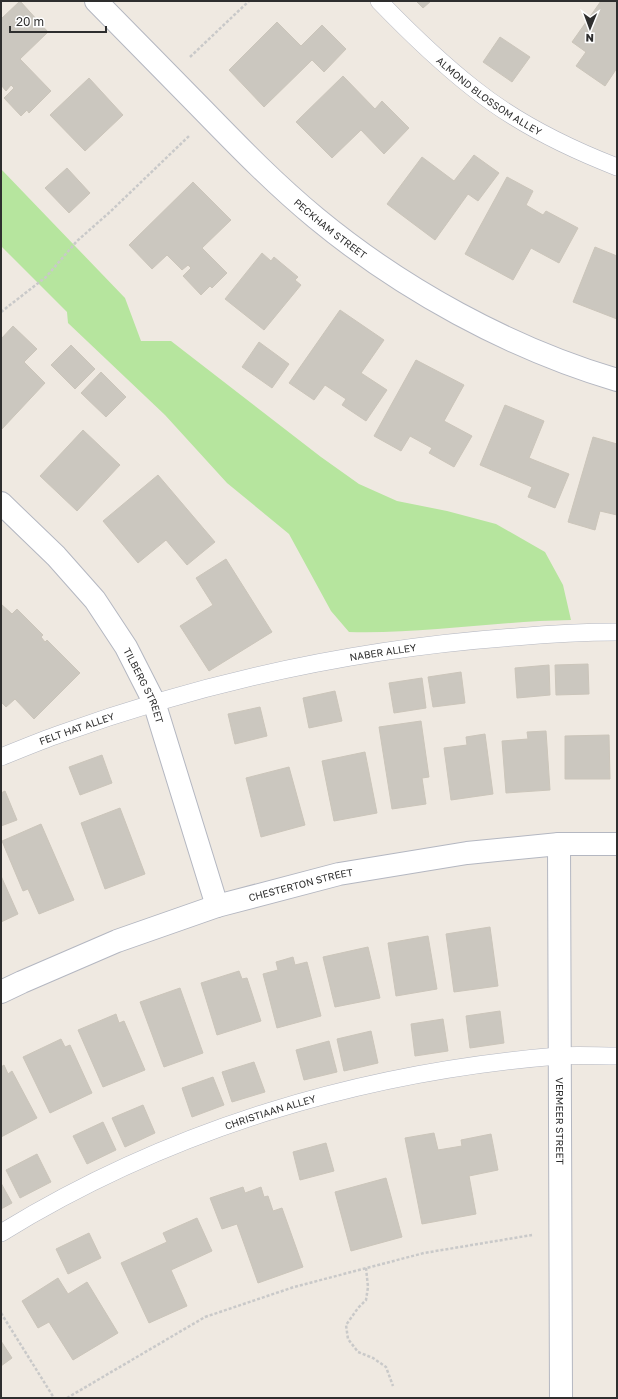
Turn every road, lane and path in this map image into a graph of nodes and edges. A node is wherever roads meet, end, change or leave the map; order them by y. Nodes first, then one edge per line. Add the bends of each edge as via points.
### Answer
1 (96, 1) edge
2 (249, 1) edge
3 (379, 1) edge
4 (170, 76) junction
5 (209, 116) junction
6 (617, 167) edge
7 (1, 312) edge
8 (617, 380) edge
9 (1, 503) edge
10 (617, 632) edge
11 (154, 702) junction
12 (1, 757) edge
13 (559, 844) junction
14 (617, 844) edge
15 (217, 906) junction
16 (1, 992) edge
17 (560, 1056) junction
18 (617, 1056) edge
19 (1, 1233) edge
20 (532, 1235) dead end
21 (366, 1268) junction
22 (1, 1313) edge
23 (393, 1386) dead end
24 (54, 1398) edge
25 (67, 1398) edge
26 (561, 1398) edge

1 - 4 street, PECKHAM STREET
2 - 4 path
3 - 6 lane, ALMOND BLOSSOM ALLEY via 473,89 518,119
4 - 5 street, PECKHAM STREET
5 - 7 path via 77,241 46,277
5 - 8 street, PECKHAM STREET via 259,167 316,218 389,273 455,312 524,346
9 - 11 street, TILBERG STREET via 56,556 95,600 126,647
10 - 11 lane, NABER ALLEY via 466,640 350,656 260,674
11 - 12 lane, FELT HAT ALLEY via 59,734
11 - 15 street, TILBERG STREET
13 - 14 street, CHESTERTON STREET
13 - 15 street, CHESTERTON STREET via 467,853 339,874
13 - 17 street, VERMEER STREET
15 - 16 street, CHESTERTON STREET via 117,941
17 - 18 lane, CHRISTIAAN ALLEY
17 - 19 lane, CHRISTIAAN ALLEY via 460,1067 398,1078 271,1110 190,1139 110,1173 34,1212
17 - 26 street, VERMEER STREET
20 - 21 path via 424,1253
21 - 23 path via 366,1300 346,1325 348,1339 358,1352 386,1367
21 - 25 path via 294,1287 205,1317
22 - 24 path

